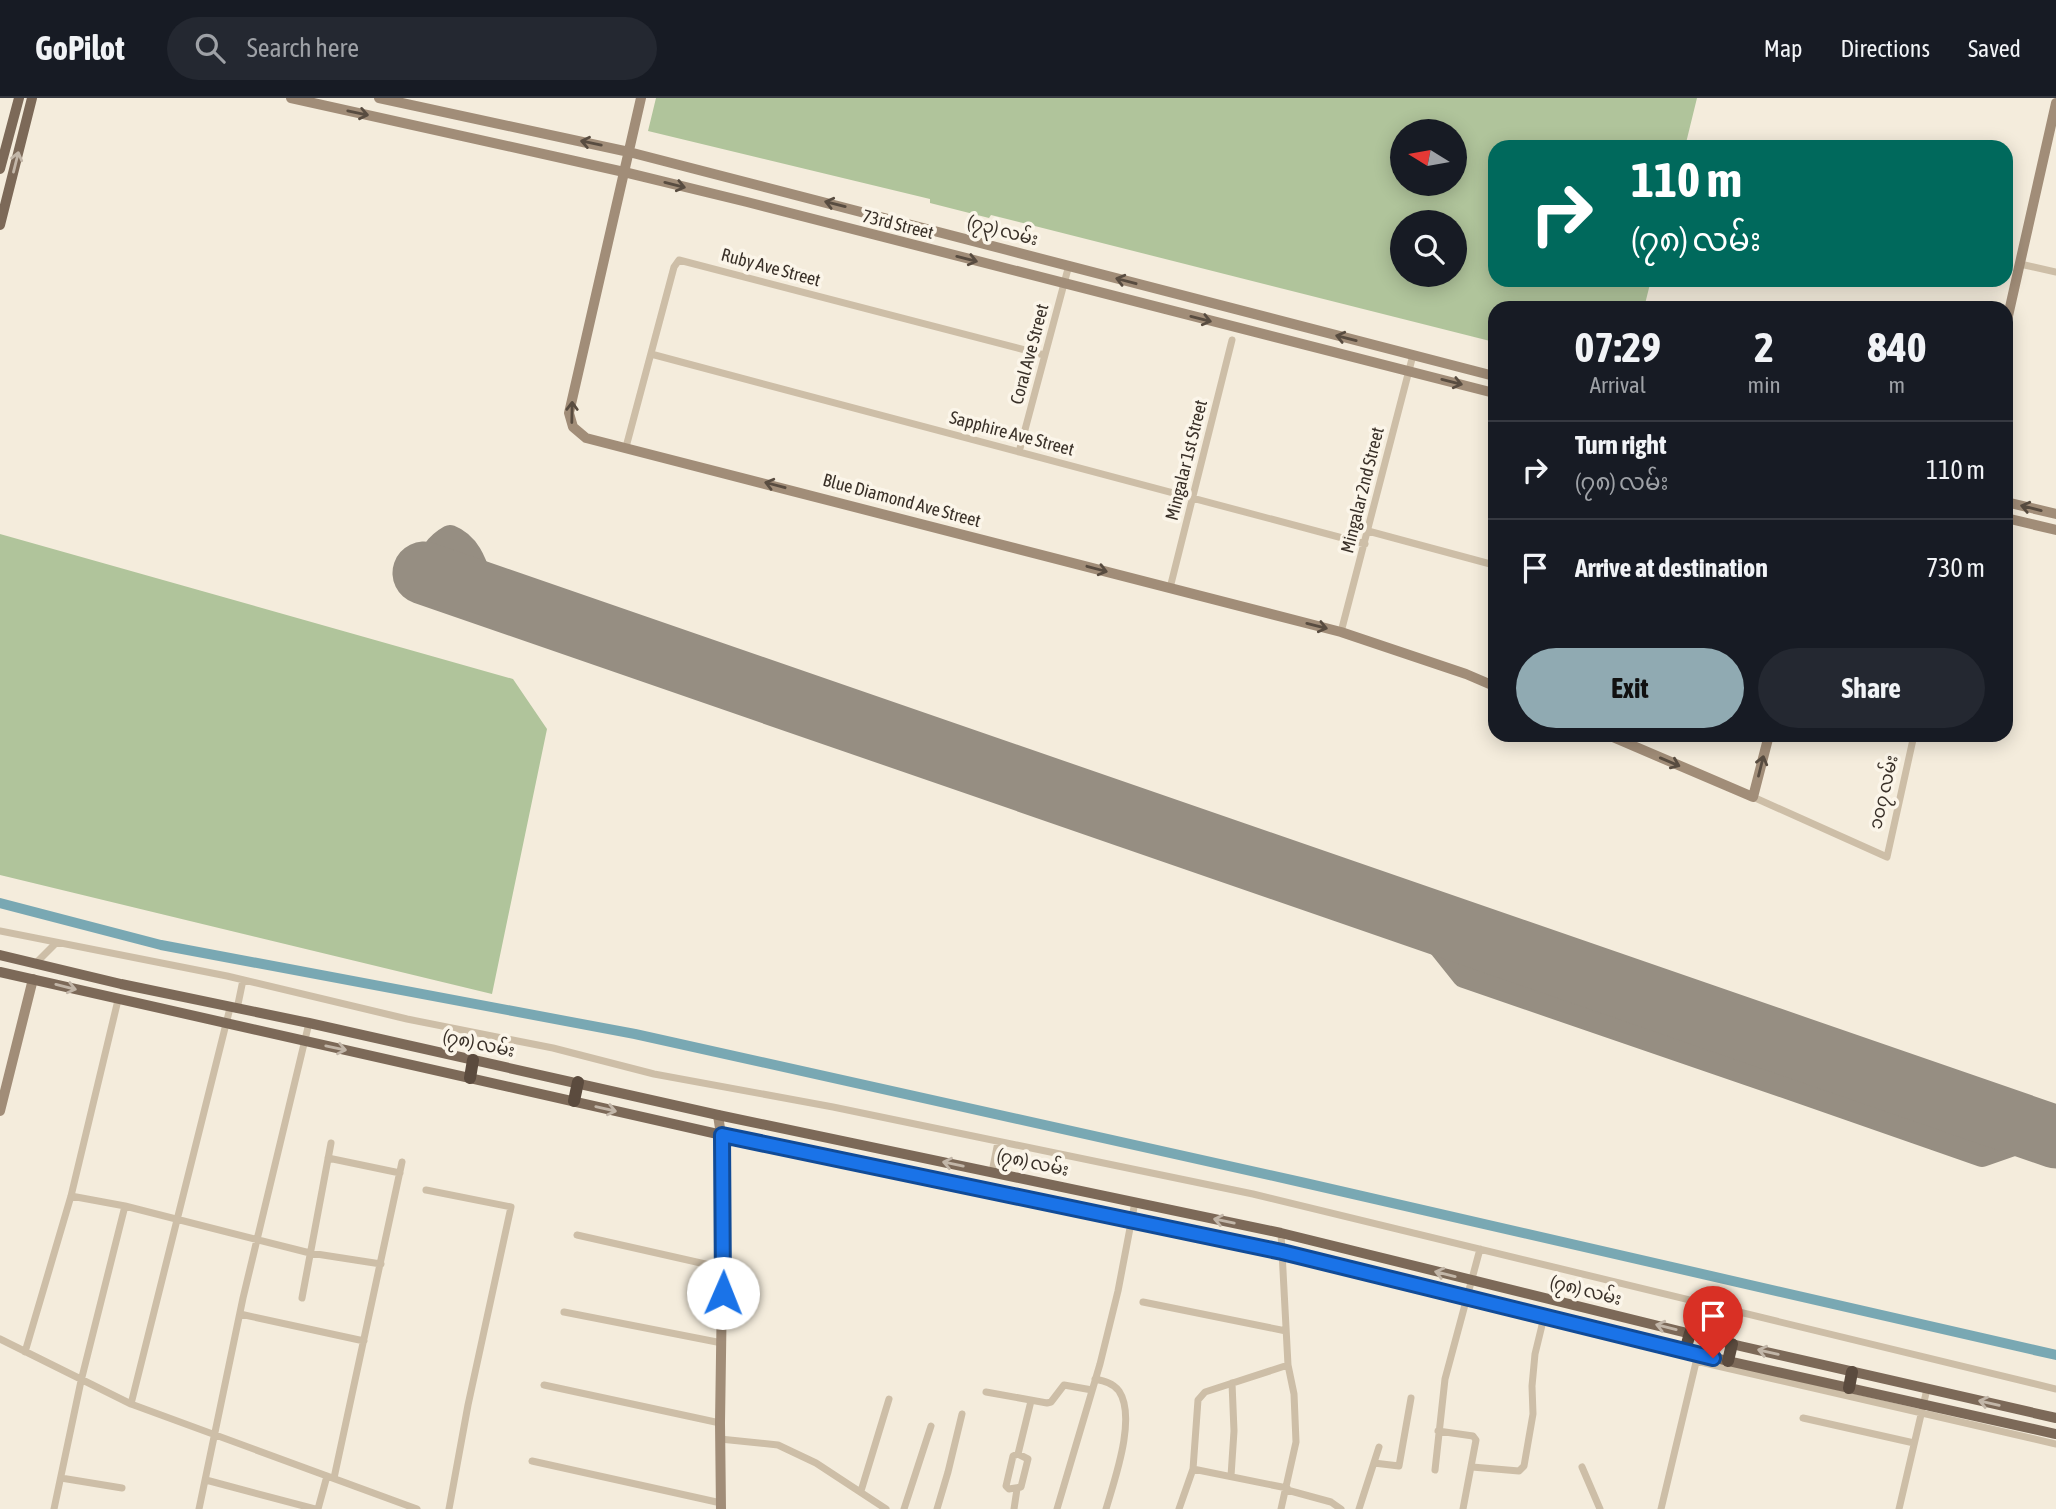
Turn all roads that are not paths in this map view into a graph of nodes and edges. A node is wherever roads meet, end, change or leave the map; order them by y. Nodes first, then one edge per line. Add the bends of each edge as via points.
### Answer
1 (19, 98) edge
2 (32, 98) edge
3 (291, 98) edge
4 (379, 98) edge
5 (641, 98) edge
6 (2056, 103) edge
7 (4, 134) edge
8 (629, 152) junction
9 (0, 169) edge
10 (624, 172) junction
11 (753, 183) junction
12 (747, 202) junction
13 (0, 225) edge
14 (2020, 264) junction
15 (1069, 265) junction
16 (2056, 272) edge
17 (1064, 284) junction
18 (2012, 301) edge
19 (1232, 340) dead end
20 (651, 354) junction
21 (1044, 355) junction
22 (1413, 355) junction
23 (1409, 371) junction
24 (1488, 374) edge
25 (1488, 391) edge
26 (626, 447) junction
27 (1019, 452) junction
28 (1192, 498) junction
29 (2013, 504) edge
30 (2056, 513) edge
31 (2013, 520) edge
32 (2056, 530) edge
33 (1368, 531) junction
34 (1364, 544) junction
35 (1488, 563) edge
36 (1170, 588) junction
37 (1341, 632) junction
38 (1488, 683) edge
39 (1624, 742) edge
40 (1767, 742) edge
41 (1912, 742) edge
42 (1753, 797) junction
43 (0, 931) edge
44 (56, 943) junction
45 (0, 955) edge
46 (36, 963) junction
47 (0, 972) edge
48 (33, 979) junction
49 (243, 980) junction
50 (118, 1000) junction
51 (234, 1009) junction
52 (309, 1023) junction
53 (226, 1025) junction
54 (305, 1042) junction
55 (473, 1060) junction
56 (470, 1078) junction
57 (578, 1083) junction
58 (574, 1101) junction
59 (0, 1111) edge
60 (718, 1115) junction
61 (722, 1135) junction
62 (998, 1142) junction
63 (331, 1143) dead end
64 (328, 1158) junction
65 (402, 1162) dead end
66 (992, 1172) junction
67 (400, 1173) junction
68 (426, 1190) dead end
69 (71, 1196) junction
70 (1135, 1202) junction
71 (125, 1206) junction
72 (178, 1219) junction
73 (1131, 1221) junction
74 (1281, 1233) junction
75 (578, 1236) dead end
76 (257, 1241) junction
77 (1480, 1249) junction
78 (1282, 1252) junction
79 (310, 1253) junction
80 (380, 1264) junction
81 (723, 1268) junction
82 (1471, 1280) junction
83 (302, 1298) dead end
84 (1466, 1298) junction
85 (1143, 1302) dead end
86 (564, 1312) dead end
87 (240, 1314) junction
88 (1544, 1317) junction
89 (1286, 1331) junction
90 (1690, 1333) junction
91 (0, 1339) edge
92 (364, 1341) junction
93 (722, 1343) junction
94 (1732, 1344) junction
95 (25, 1352) junction
96 (1693, 1355) junction
97 (1728, 1361) junction
98 (1288, 1365) junction
99 (1852, 1372) junction
100 (1096, 1379) junction
101 (81, 1381) junction
102 (1232, 1383) junction
103 (544, 1385) dead end
104 (1849, 1388) junction
105 (1927, 1389) junction
106 (2056, 1389) edge
107 (1092, 1390) junction
108 (986, 1392) dead end
109 (1411, 1398) dead end
110 (889, 1399) dead end
111 (1031, 1401) junction
112 (131, 1404) junction
113 (1922, 1409) junction
114 (962, 1415) dead end
115 (1803, 1418) dead end
116 (2056, 1418) edge
117 (720, 1423) junction
118 (931, 1426) dead end
119 (1438, 1431) junction
120 (2056, 1434) edge
121 (216, 1437) junction
122 (720, 1439) junction
123 (1914, 1443) junction
124 (2056, 1444) edge
125 (1379, 1447) dead end
126 (1018, 1454) junction
127 (533, 1461) dead end
128 (1374, 1463) junction
129 (1472, 1467) junction
130 (1582, 1467) dead end
131 (1193, 1469) junction
132 (1435, 1470) dead end
133 (1231, 1476) junction
134 (330, 1477) junction
135 (61, 1478) junction
136 (206, 1480) junction
137 (122, 1488) dead end
138 (1017, 1489) junction
139 (1287, 1489) junction
140 (861, 1491) junction
141 (721, 1506) edge
142 (54, 1509) edge
143 (199, 1509) edge
144 (317, 1509) edge
145 (417, 1509) edge
146 (449, 1509) edge
147 (886, 1509) edge
148 (904, 1509) edge
149 (937, 1509) edge
150 (1014, 1509) edge
151 (1057, 1509) edge
152 (1106, 1509) edge
153 (1179, 1509) edge
154 (1281, 1509) edge
155 (1341, 1509) edge
156 (1359, 1509) edge
157 (1463, 1509) edge
158 (1601, 1509) edge
159 (1661, 1509) edge
160 (1899, 1509) edge

1 - 7 main road
13 -> 2 main road
3 -> 10 main road, 73rd Street
8 -> 4 main road, (၇၃) လမ်း
5 - 8 main road, Blue Diamond Ave Street
6 - 14 main road
7 - 9 main road
8 - 10 main road, Blue Diamond Ave Street
8 - 11 main road, (၇၃) လမ်း
10 -> 12 main road, 73rd Street
26 -> 10 main road, Blue Diamond Ave Street via 586,438 573,427 569,413
11 - 12 main road
15 -> 11 main road, (၇၃) လမ်း
12 -> 17 main road, 73rd Street
14 - 16 street
14 - 18 main road
15 - 17 street, Coral Ave Street
22 -> 15 main road, (၇၃) လမ်း
17 - 21 street, Coral Ave Street
17 -> 23 main road, 73rd Street
19 - 28 street, Mingalar 1st Street
20 - 21 street, Ruby Ave Street via 674,267 681,260
20 - 26 street, Ruby Ave Street
20 - 27 street, Sapphire Ave Street
21 - 27 street, Coral Ave Street
22 - 23 street, Mingalar 2nd Street
22 - 24 main road, (၇၃) လမ်း
23 -> 25 main road, 73rd Street
23 - 33 street, Mingalar 2nd Street
26 - 36 main road, Blue Diamond Ave Street
27 - 28 street, Sapphire Ave Street
28 - 34 street, Sapphire Ave Street
28 - 36 street, Mingalar 1st Street
30 -> 29 main road
31 - 32 main road
33 - 34 street, Mingalar 2nd Street
33 - 35 street
34 - 37 street, Mingalar 2nd Street
36 -> 37 main road, Blue Diamond Ave Street
37 - 38 main road, Blue Diamond Ave Street
39 -> 42 main road
42 -> 40 main road
41 - 42 street, ၁၀၇ လမ်း via 1886,857
43 - 44 street
44 - 46 street
44 - 49 street
45 - 46 main road, (၇၈) လမ်း
46 - 51 main road, (၇၈) လမ်း
47 - 48 main road, (၇၈) လမ်း
48 -> 50 main road, (၇၈) လမ်း
48 - 59 main road
49 - 51 street
49 - 62 street via 654,1074
50 - 53 main road, (၇၈) လမ်း
50 - 69 street
51 - 52 main road, (၇၈) လမ်း
51 - 53 street
52 - 54 street
52 - 55 main road, (၇၈) လမ်း
53 - 54 main road, (၇၈) လမ်း
53 - 72 street
54 -> 56 main road, (၇၈) လမ်း
54 - 76 street
55 - 56 highway
55 - 57 main road, (၇၈) လမ်း
56 - 58 main road, (၇၈) လမ်း
57 - 58 highway
57 - 60 main road, (၇၈) လမ်း
58 -> 61 main road, (၇၈) လမ်း
60 - 61 main road
66 -> 60 main road, (၇၈) လမ်း
61 - 73 main road, (၇၈) လမ်း
61 - 81 main road
62 - 66 street
62 - 77 street via 1253,1194
63 - 64 street
64 - 67 street
64 - 79 street
65 - 67 street
66 - 70 main road, (၇၈) လမ်း
67 - 80 street
68 - 146 street via 511,1207
69 - 71 street
69 - 95 street
70 - 73 street
74 -> 70 main road, (၇၈) လမ်း
71 - 72 street
71 - 101 street
72 - 76 street
72 - 112 street
73 - 78 main road, (၇၈) လမ်း
73 - 100 street
74 - 78 street
82 -> 74 main road, (၇၈) လမ်း
75 - 81 street
76 - 79 street
76 - 87 street
77 - 82 street
77 - 106 street
78 - 84 main road, (၇၈) လမ်း
78 - 89 street
79 - 80 street
79 - 83 street
80 - 92 street
81 - 93 main road
82 - 84 street
90 -> 82 main road, (၇၈) လမ်း
84 - 88 main road, (၇၈) လမ်း
84 - 119 street via 1445,1379
85 - 89 street
86 - 93 street
87 - 92 street
87 - 121 street
88 - 96 main road, (၇၈) လမ်း
88 - 129 street via 1535,1354 1533,1414 1524,1466 1519,1471
89 - 98 street
90 - 94 main road, (၇၈) လမ်း
90 - 96 highway
91 - 95 street
92 - 134 street
93 - 117 main road
94 - 97 highway
99 -> 94 main road, (၇၈) လမ်း
95 - 101 street
96 - 97 main road, (၇၈) လမ်း
96 - 113 street
96 - 159 street
97 - 104 main road, (၇၈) လမ်း
98 - 102 street
98 - 139 street via 1296,1442
99 - 104 highway
99 - 105 main road, (၇၈) လမ်း
100 - 107 street
100 - 152 street via 1110,1383 1124,1405 1120,1459
101 - 112 street
101 - 135 street
102 - 131 street via 1205,1392 1198,1400
102 - 133 street
103 - 117 street
104 - 113 main road, (၇၈) လမ်း
105 - 113 street
116 -> 105 main road, (၇၈) လမ်း
107 - 111 street via 1064,1385 1052,1402
107 - 151 street
108 - 111 street
109 - 128 street via 1399,1466
110 - 140 street
111 - 126 street
112 - 121 street
113 - 120 main road, (၇၈) လမ်း
113 - 123 street
113 - 124 street
114 - 149 street
115 - 123 street
117 - 122 main road
118 - 148 street
119 - 129 street via 1473,1436
119 - 132 street
121 - 134 street
121 - 136 street
122 - 140 street via 778,1445
122 - 141 main road
123 - 160 street
125 - 128 street
126 - 138 street via 1028,1459
126 - 138 street via 1013,1456 1006,1486
127 - 141 street
128 - 156 street
129 - 157 street
130 - 158 street
131 - 133 street
131 - 153 street
133 - 139 street
134 - 144 street
134 - 145 street
135 - 137 street
135 - 142 street
136 - 143 street
136 - 144 street
138 - 150 street
139 - 154 street
139 - 155 street
140 - 147 street

